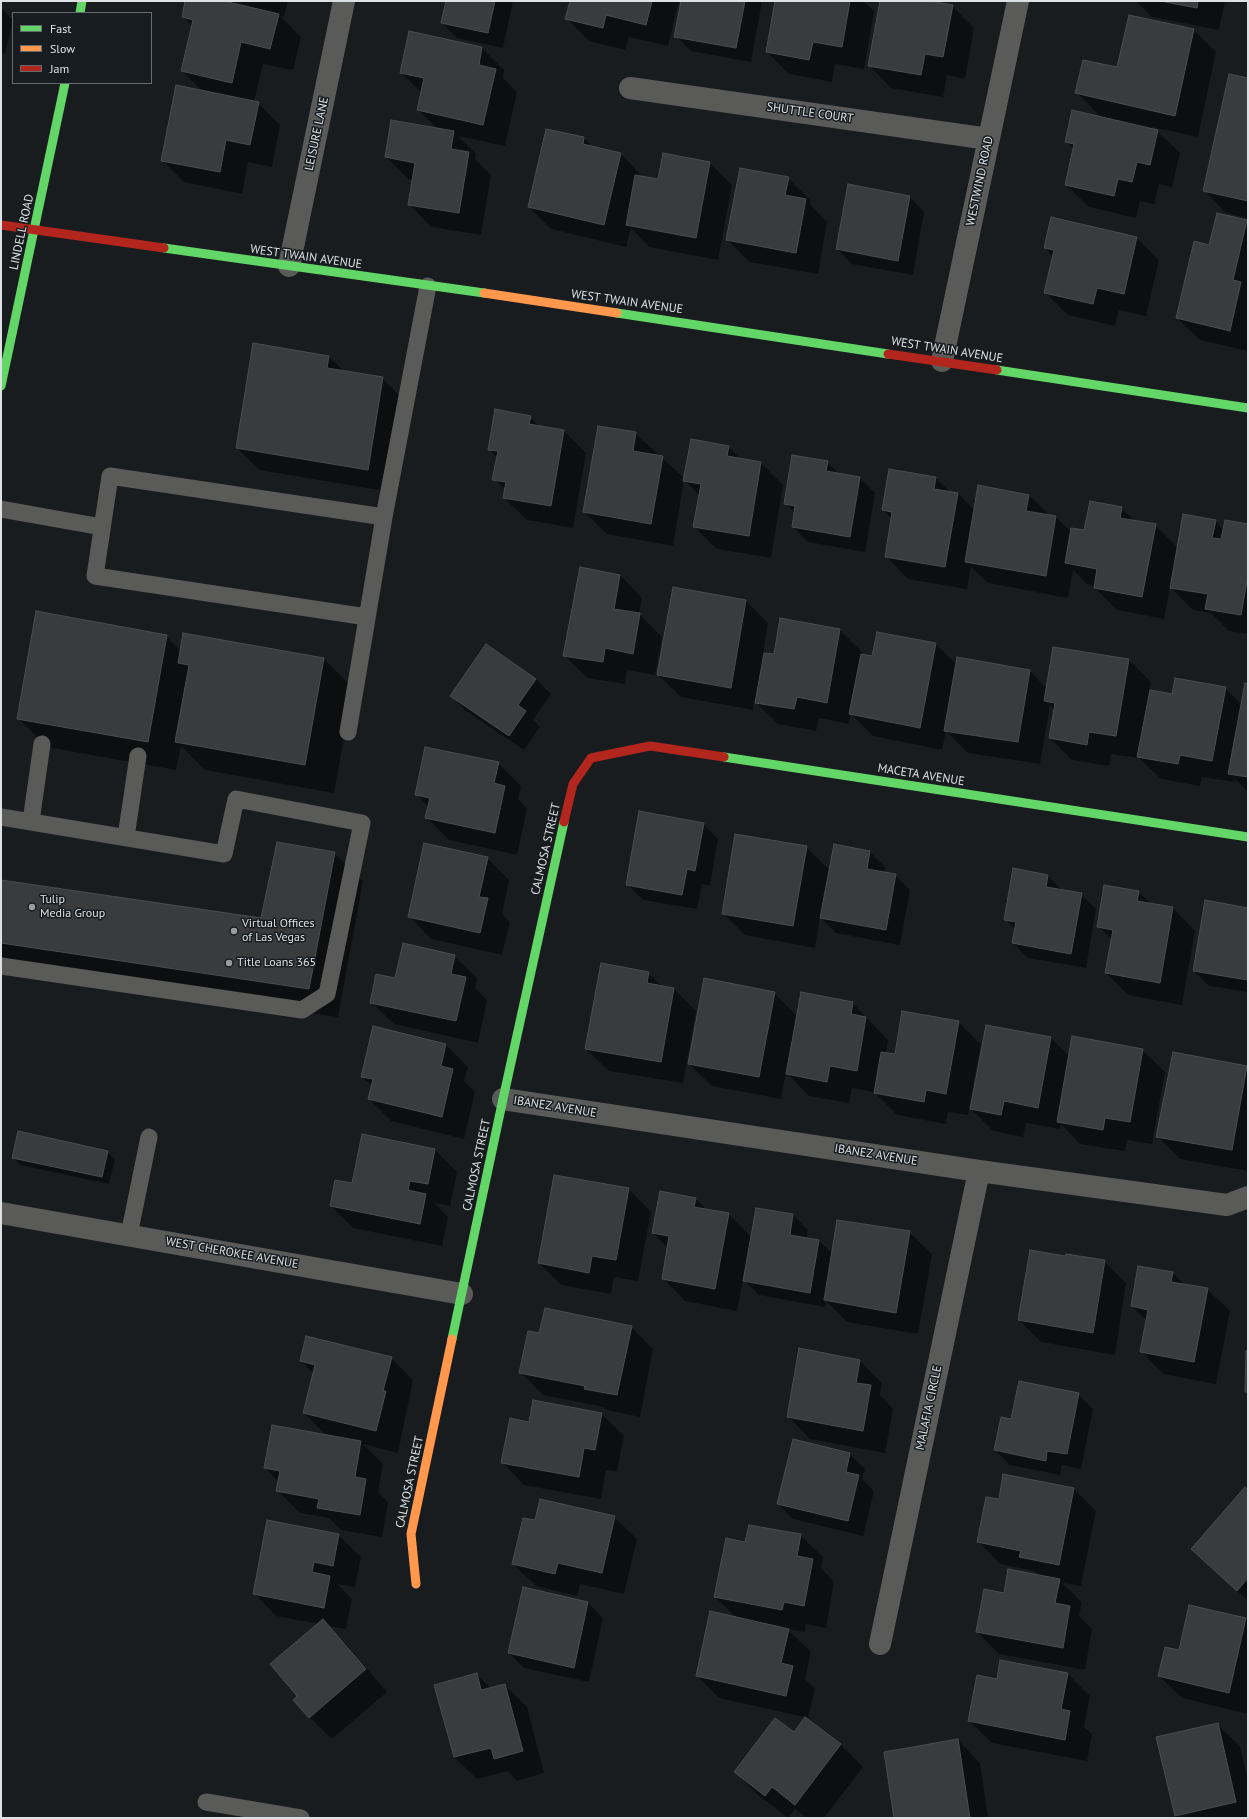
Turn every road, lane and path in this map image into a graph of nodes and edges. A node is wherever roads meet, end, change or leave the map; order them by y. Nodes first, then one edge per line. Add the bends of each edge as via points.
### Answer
1 (82, 1) edge
2 (344, 1) edge
3 (1018, 1) edge
4 (80, 12) edge
5 (65, 84) edge
6 (630, 88) dead end
7 (989, 139) junction
8 (1, 225) edge
9 (34, 230) junction
10 (289, 266) junction
11 (428, 286) junction
12 (942, 361) junction
13 (1, 386) edge
14 (1248, 408) edge
15 (1, 509) edge
16 (384, 517) junction
17 (102, 527) junction
18 (367, 617) junction
19 (348, 732) dead end
20 (42, 744) dead end
21 (138, 756) dead end
22 (592, 758) joint
23 (1, 817) edge
24 (32, 821) junction
25 (126, 837) junction
26 (1248, 837) edge
27 (1, 966) edge
28 (503, 1099) junction
29 (149, 1137) dead end
30 (979, 1171) junction
31 (1248, 1197) edge
32 (1, 1213) edge
33 (129, 1235) junction
34 (462, 1294) junction
35 (416, 1584) dead end
36 (880, 1644) dead end
37 (206, 1802) dead end
38 (301, 1818) edge

1 - 4 street
2 - 10 street, LEISURE LANE
3 - 7 street, WESTWIND ROAD
5 - 9 street, LINDELL ROAD
6 - 7 street, SHUTTLE COURT
7 - 12 street, WESTWIND ROAD
8 - 9 street, WEST TWAIN AVENUE
9 - 10 street, WEST TWAIN AVENUE
9 - 13 street, LINDELL ROAD
10 - 11 street, WEST TWAIN AVENUE
11 - 12 street, WEST TWAIN AVENUE
11 - 16 lane
12 - 14 street, WEST TWAIN AVENUE
15 - 17 lane
16 - 17 lane via 110,476
16 - 18 lane
17 - 18 lane via 95,576
18 - 19 lane
20 - 24 lane
21 - 25 lane
22 - 26 street, MACETA AVENUE via 650,746
22 - 28 street, CALMOSA STREET via 573,784
23 - 24 lane
24 - 25 lane
25 - 27 lane via 224,854 236,799 362,823 327,994 302,1010
28 - 30 street, IBANEZ AVENUE
28 - 34 street, CALMOSA STREET
29 - 33 lane
30 - 31 street, IBANEZ AVENUE via 1228,1204
30 - 36 street, MALAFIA CIRCLE
32 - 33 street, WEST CHEROKEE AVENUE
33 - 34 street, WEST CHEROKEE AVENUE
34 - 35 street, CALMOSA STREET via 411,1534
37 - 38 lane

